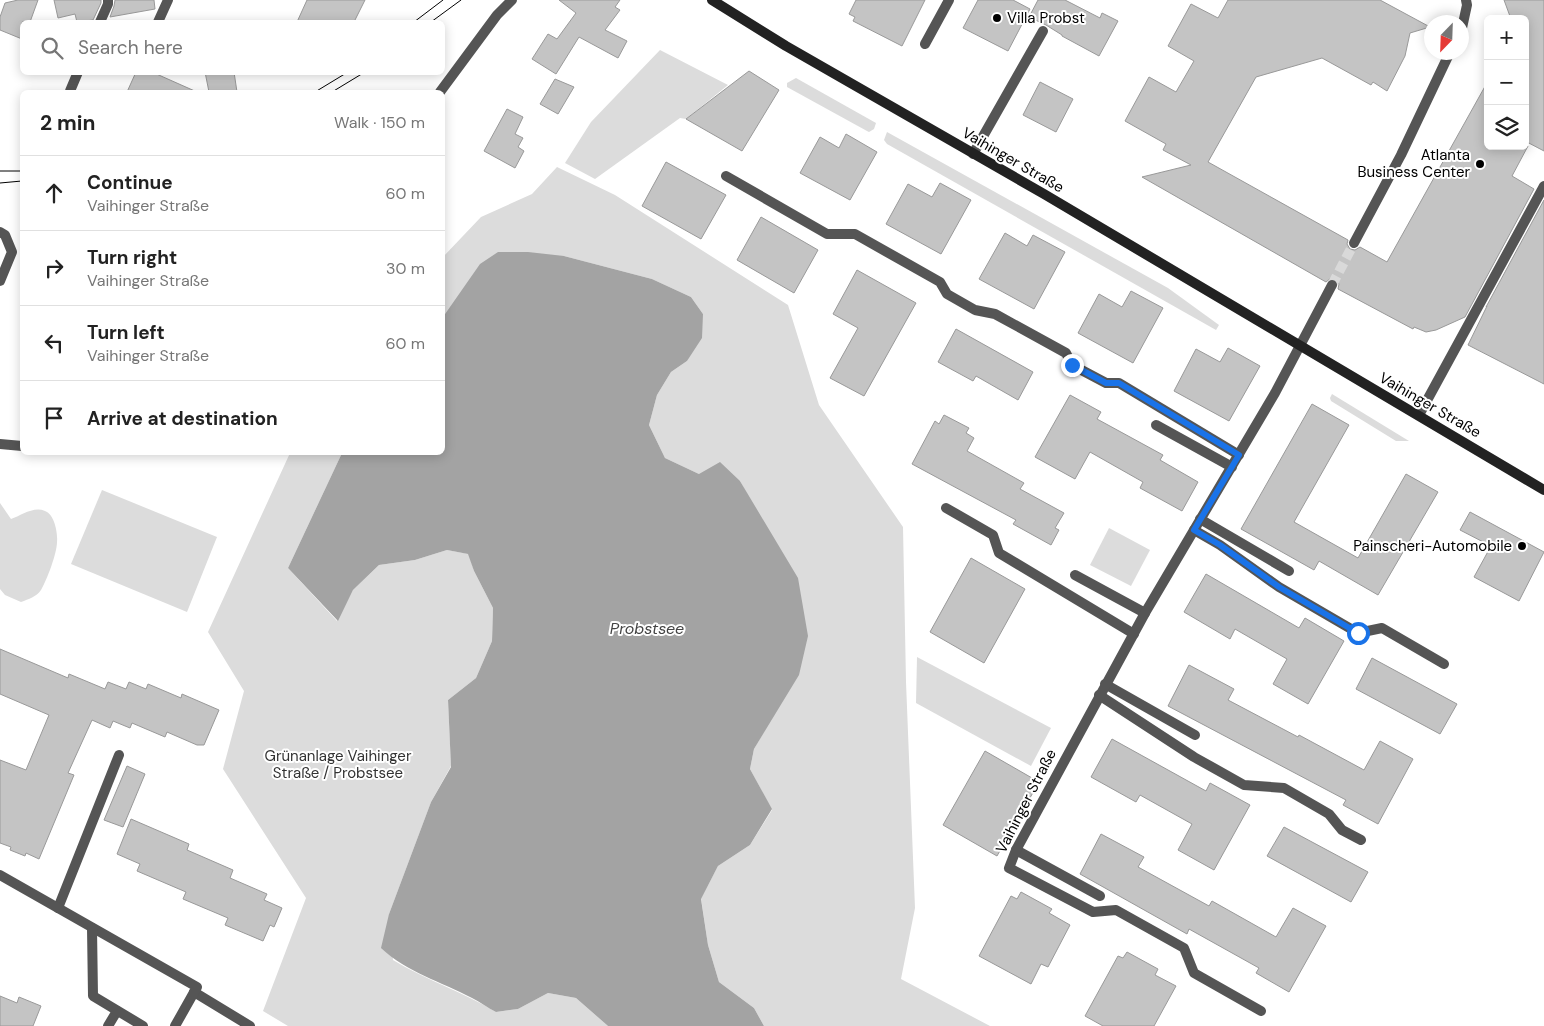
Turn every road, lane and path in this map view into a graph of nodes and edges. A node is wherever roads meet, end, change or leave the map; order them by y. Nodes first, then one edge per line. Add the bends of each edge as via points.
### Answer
1 (108, 0) edge
2 (168, 0) edge
3 (512, 0) edge
4 (712, 0) edge
5 (949, 0) edge
6 (1466, 0) edge
7 (1465, 15) edge
8 (101, 20) edge
9 (159, 20) edge
10 (1043, 31) dead end
11 (925, 44) dead end
12 (1446, 60) edge
13 (77, 75) edge
14 (70, 90) edge
15 (442, 90) edge
16 (973, 154) junction
17 (726, 176) dead end
18 (1544, 186) edge
19 (0, 232) edge
20 (1354, 244) tunnel mouth
21 (0, 281) edge
22 (1332, 286) tunnel mouth
23 (1300, 347) junction
24 (1419, 415) junction
25 (1156, 425) dead end
26 (0, 444) edge
27 (20, 446) edge
28 (1239, 455) junction
29 (1232, 467) junction
30 (1544, 490) edge
31 (946, 508) dead end
32 (1200, 519) junction
33 (1194, 530) junction
34 (1289, 571) dead end
35 (1076, 575) dead end
36 (1145, 613) junction
37 (1134, 634) junction
38 (1444, 664) dead end
39 (1105, 684) junction
40 (1099, 695) junction
41 (1195, 735) dead end
42 (119, 755) dead end
43 (1361, 840) dead end
44 (1016, 850) junction
45 (0, 875) edge
46 (1100, 896) dead end
47 (58, 908) junction
48 (92, 928) junction
49 (194, 992) junction
50 (117, 1011) junction
51 (1261, 1011) dead end
52 (108, 1026) edge
53 (143, 1026) edge
54 (175, 1026) edge
55 (250, 1026) edge

1 - 8 street
2 - 9 street
3 - 15 street
4 - 16 main road, Vaihinger Straße
5 - 11 street
6 - 7 street
10 - 16 street
12 - 20 street
13 - 14 street
16 - 23 main road, Vaihinger Straße
17 - 28 street via 827,234 855,234 940,282 947,294 975,310 995,314 1066,353 1072,365 1106,383 1119,383
18 - 24 street
19 - 21 street via 5,235 12,252
22 - 23 street
23 - 24 main road, Vaihinger Straße
23 - 28 street, Vaihinger Straße
24 - 30 main road, Vaihinger Straße
25 - 29 street
26 - 27 street
28 - 29 street, Vaihinger Straße
29 - 32 street, Vaihinger Straße
31 - 37 street via 993,536 999,553
32 - 33 street, Vaihinger Straße
32 - 34 street
33 - 36 street, Vaihinger Straße
33 - 38 street via 1279,587 1358,633 1382,628
35 - 36 street
36 - 37 street, Vaihinger Straße
37 - 39 street, Vaihinger Straße
39 - 40 street, Vaihinger Straße
39 - 41 street
40 - 43 street via 1194,757 1244,785 1284,788 1330,814 1342,830
40 - 44 street, Vaihinger Straße
42 - 47 street
44 - 46 street
44 - 51 street, Vaihinger Straße via 1009,868 1093,912 1116,910 1184,948 1194,973
45 - 47 street
47 - 48 street
48 - 49 street via 197,987
48 - 50 street via 93,996
49 - 54 street
49 - 55 street
50 - 52 street
50 - 53 street

